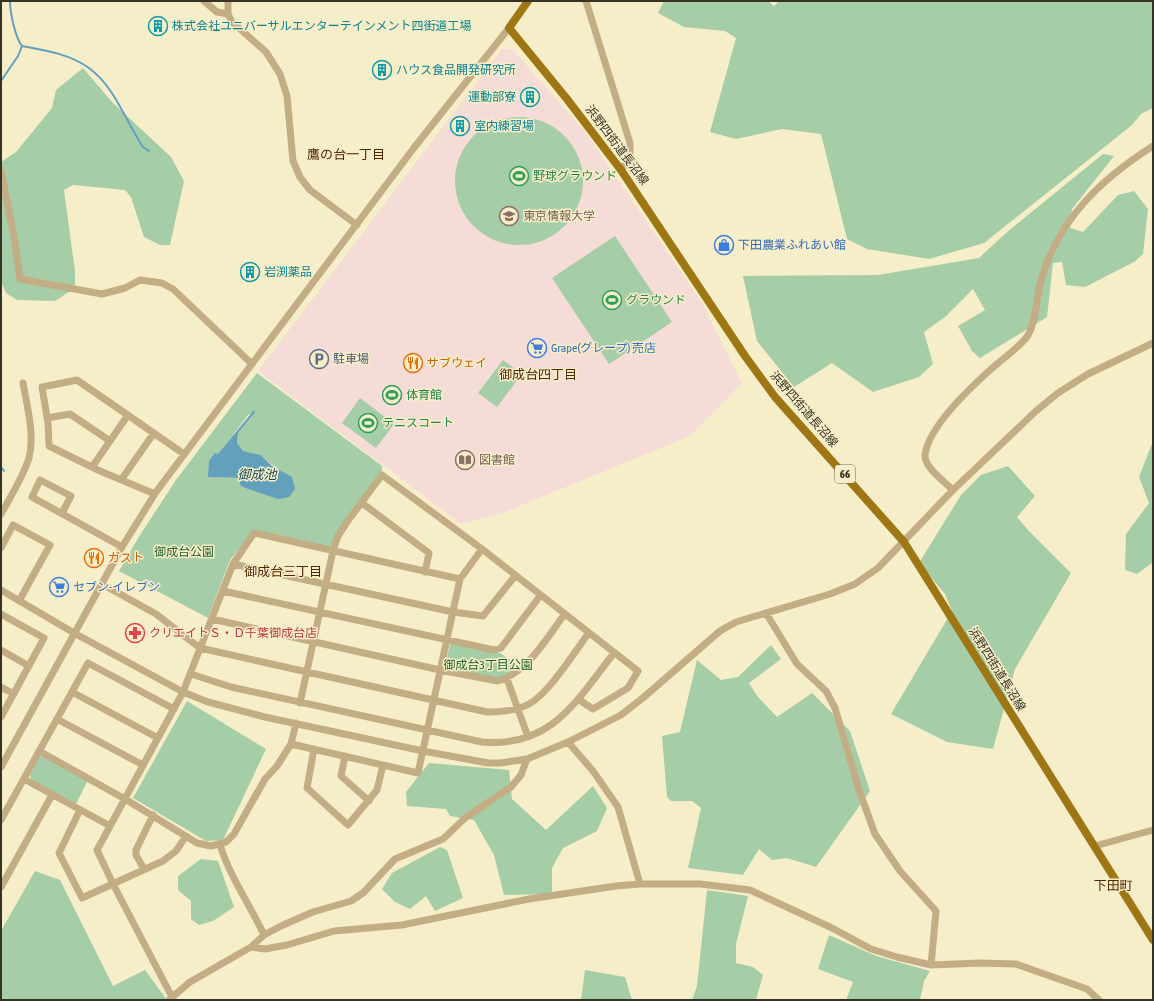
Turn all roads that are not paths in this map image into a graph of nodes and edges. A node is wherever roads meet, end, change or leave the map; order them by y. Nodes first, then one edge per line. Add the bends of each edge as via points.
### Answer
1 (204, 1) edge
2 (228, 1) edge
3 (528, 1) edge
4 (586, 1) edge
5 (228, 14) junction
6 (509, 28) junction
7 (1153, 146) edge
8 (622, 170) junction
9 (1, 171) edge
10 (357, 225) junction
11 (1153, 344) edge
12 (252, 364) junction
13 (23, 383) dead end
14 (128, 415) junction
15 (47, 418) junction
16 (154, 433) junction
17 (110, 442) junction
18 (184, 454) junction
19 (92, 467) junction
20 (121, 480) junction
21 (953, 490) junction
22 (155, 494) junction
23 (362, 503) junction
24 (62, 513) junction
25 (1, 514) edge
26 (904, 542) junction
27 (122, 547) junction
28 (1, 548) edge
29 (482, 550) junction
30 (333, 551) junction
31 (233, 564) junction
32 (425, 572) junction
33 (515, 576) junction
34 (460, 579) junction
35 (102, 584) junction
36 (326, 584) junction
37 (1, 590) edge
38 (223, 591) junction
39 (540, 596) junction
40 (19, 601) junction
41 (453, 612) junction
42 (320, 613) junction
43 (766, 613) junction
44 (1, 614) edge
45 (564, 615) junction
46 (212, 619) junction
47 (74, 634) junction
48 (588, 634) junction
49 (447, 639) junction
50 (314, 642) junction
51 (200, 648) junction
52 (1, 650) edge
53 (614, 653) junction
54 (29, 666) junction
55 (440, 670) junction
56 (307, 672) junction
57 (191, 674) junction
58 (507, 679) junction
59 (1, 687) edge
60 (72, 692) junction
61 (183, 692) junction
62 (14, 694) junction
63 (578, 699) junction
64 (434, 701) junction
65 (300, 703) junction
66 (517, 708) junction
67 (174, 709) junction
68 (1, 717) edge
69 (57, 720) junction
70 (296, 723) junction
71 (427, 730) junction
72 (158, 738) junction
73 (528, 738) junction
74 (568, 742) junction
75 (291, 744) junction
76 (314, 749) junction
77 (39, 751) junction
78 (422, 751) junction
79 (345, 756) junction
80 (526, 759) junction
81 (143, 765) junction
82 (383, 765) junction
83 (1, 767) edge
84 (24, 779) junction
85 (52, 795) junction
86 (125, 798) junction
87 (369, 801) junction
88 (80, 810) junction
89 (153, 815) junction
90 (1, 820) edge
91 (110, 826) junction
92 (1153, 830) edge
93 (186, 836) junction
94 (220, 845) junction
95 (1095, 846) junction
96 (144, 869) junction
97 (113, 884) junction
98 (640, 884) junction
99 (1, 887) edge
100 (264, 935) junction
101 (1153, 940) edge
102 (251, 947) junction
103 (931, 965) junction
104 (171, 998) edge
105 (1099, 1000) edge

1 - 5 street via 217,12
2 - 5 street
3 - 6 main road
4 - 8 street via 630,143 630,158
5 - 10 street via 237,28 266,52 280,74 287,96 293,161 300,177 310,190
6 - 8 main road, 浜野四街道長沼線 / 66
6 - 10 street via 413,149
7 - 21 street via 1123,165 1090,194 1066,226 1045,266 1037,291 1032,325 1027,336 976,383 944,417 931,436 926,461
8 - 26 main road, 浜野四街道長沼線 / 66 via 775,397
9 - 12 street via 20,278 102,294 125,288 140,280 162,283 173,289
10 - 12 street
11 - 21 street via 1088,374 1058,393
12 - 18 street
13 - 25 street via 31,435 29,457
14 - 15 street via 77,380 42,387
14 - 16 street
14 - 17 street
15 - 17 street via 70,414
15 - 19 street via 49,446
16 - 18 street
16 - 20 street
17 - 19 street
18 - 22 street
19 - 20 street
20 - 22 street
21 - 26 street
22 - 27 street
23 - 29 street via 382,475
23 - 30 street via 338,536
23 - 32 street via 429,553
24 - 24 street via 71,496 40,480 32,497
24 - 27 street
26 - 43 street via 878,568 855,584
26 - 95 main road, 浜野四街道長沼線 / 66
27 - 35 street
28 - 40 street via 14,525 50,545
29 - 33 street
29 - 34 street
30 - 31 street via 254,533
30 - 32 street
30 - 36 street
31 - 36 street
31 - 38 street
32 - 34 street
33 - 39 street
33 - 41 street via 483,616
34 - 41 street
35 - 47 street
35 - 51 street via 156,614
36 - 41 street
36 - 42 street
37 - 40 street
38 - 42 street
38 - 46 street
39 - 45 street
39 - 49 street via 498,650
40 - 47 street
41 - 49 street
42 - 49 street
42 - 50 street
43 - 74 street via 736,622 720,631 621,715
43 - 103 street via 797,664 826,691 835,708 875,834 900,871 936,911
44 - 54 street via 44,638
45 - 48 street
45 - 58 street via 523,668
46 - 50 street
46 - 51 street
47 - 61 street
47 - 83 street
48 - 53 street
48 - 66 street via 545,691 529,704
49 - 55 street
50 - 55 street
50 - 56 street
51 - 56 street
51 - 57 street
52 - 54 street
53 - 63 street
53 - 63 street via 638,671 628,688 593,709
54 - 62 street
55 - 58 street via 491,681
55 - 64 street
56 - 64 street
56 - 65 street
57 - 61 street
57 - 65 street via 231,688
58 - 66 street
59 - 62 street
60 - 67 street via 88,663
60 - 69 street
60 - 72 street
61 - 67 street
61 - 70 street via 234,710
62 - 68 street
63 - 73 street via 549,727
64 - 66 street via 487,712
64 - 71 street
65 - 71 street
66 - 73 street
67 - 72 street
69 - 77 street
69 - 81 street
70 - 75 street
70 - 78 street
71 - 73 street via 482,742 515,742
71 - 78 street
72 - 81 street
74 - 80 street
74 - 98 street via 593,771 618,807
75 - 76 street
75 - 94 street via 277,766 264,779 234,834
76 - 79 street
76 - 87 street via 307,788 348,825
77 - 84 street
77 - 86 street
78 - 80 street via 500,763
78 - 82 street via 418,773
79 - 82 street
79 - 87 street via 341,776
80 - 100 street via 521,775 511,788 465,818 443,839 395,859 363,894 352,901 298,918
81 - 86 street
82 - 87 street via 377,790
84 - 85 street
84 - 90 street
85 - 88 street
85 - 99 street
86 - 89 street
86 - 91 street
88 - 91 street
88 - 97 street via 59,850 60,856 82,898
89 - 93 street
89 - 96 street via 136,850
91 - 97 street via 97,850
92 - 95 street
93 - 94 street via 204,845
93 - 96 street via 170,856
94 - 100 street via 232,875
95 - 101 main road, 浜野四街道長沼線 / 66
96 - 97 street
97 - 104 street
98 - 102 street via 529,899 402,925 334,931 265,950
98 - 103 street via 700,884 750,890 871,949
100 - 102 street
102 - 104 street via 190,982
103 - 105 street via 1016,964 1087,989

